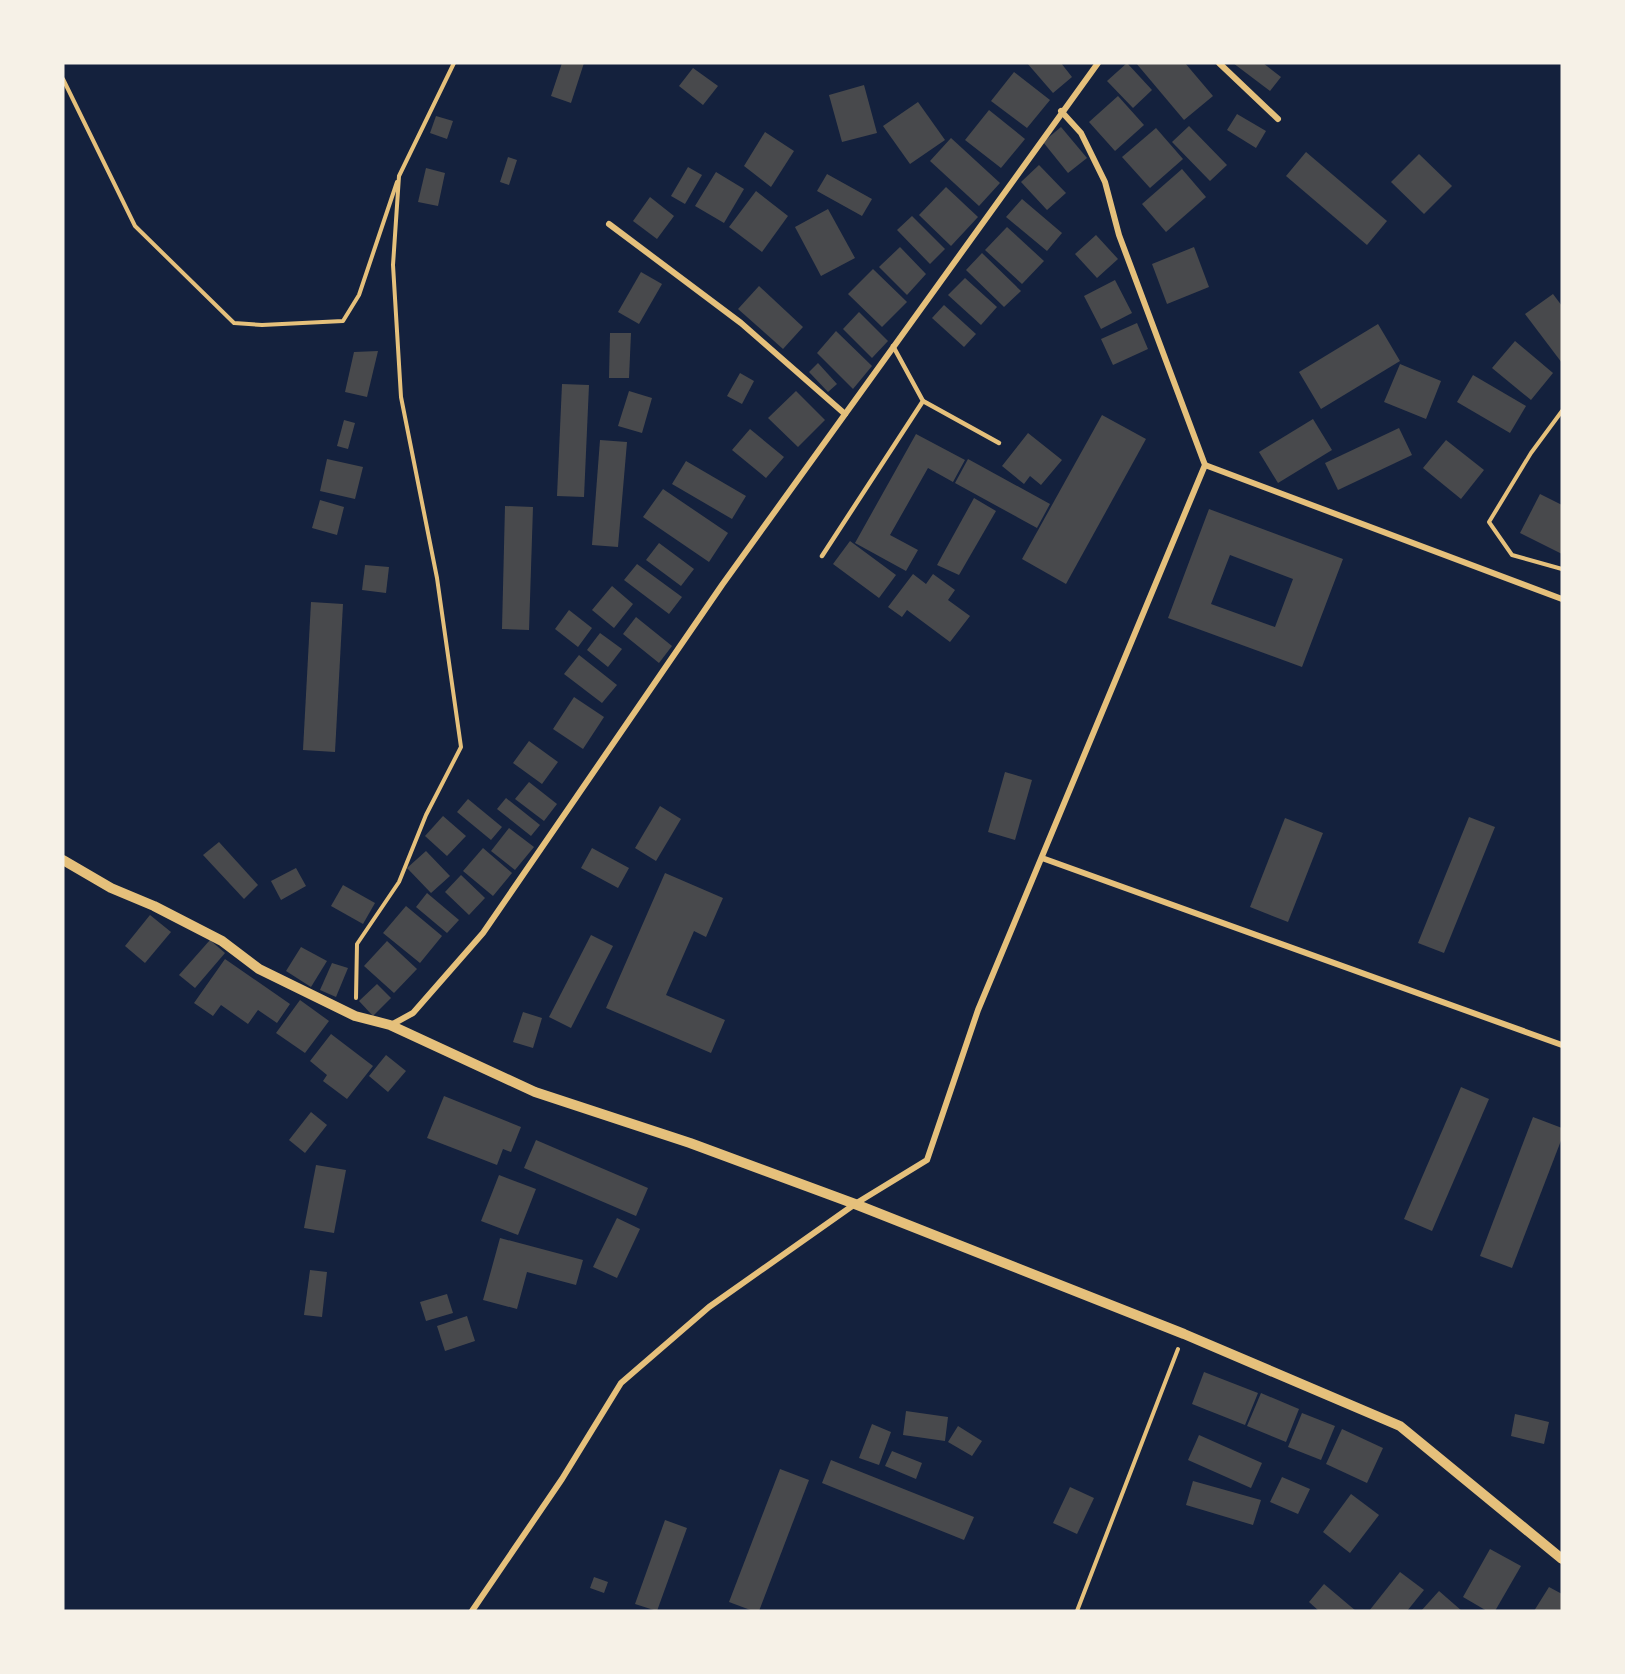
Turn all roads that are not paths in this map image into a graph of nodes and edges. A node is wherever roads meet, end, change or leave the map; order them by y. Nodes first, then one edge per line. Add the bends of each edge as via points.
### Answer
1 (1098, 63) edge
2 (1219, 63) edge
3 (1061, 111) junction
4 (1278, 119) dead end
5 (609, 224) dead end
6 (893, 346) junction
7 (923, 401) junction
8 (845, 414) junction
9 (999, 443) dead end
10 (1206, 465) junction
11 (822, 556) dead end
12 (1562, 599) edge
13 (1042, 858) junction
14 (63, 861) edge
15 (390, 1025) junction
16 (1562, 1045) edge
17 (855, 1204) junction
18 (1562, 1559) edge
19 (472, 1611) edge

1 - 3 street
2 - 4 street
3 - 6 street
3 - 10 street via 1081,133 1105,182 1119,235
5 - 8 street via 741,323
6 - 7 lane
6 - 8 street
7 - 9 lane
7 - 11 lane
8 - 15 street via 722,585 483,933 413,1013
10 - 12 street
10 - 13 street
13 - 16 street
13 - 17 street via 978,1010 927,1160
14 - 15 street via 222,942 259,969 355,1016
15 - 17 street via 536,1092
17 - 18 street via 1184,1334 1400,1426
17 - 19 street via 709,1306 621,1383 562,1479

